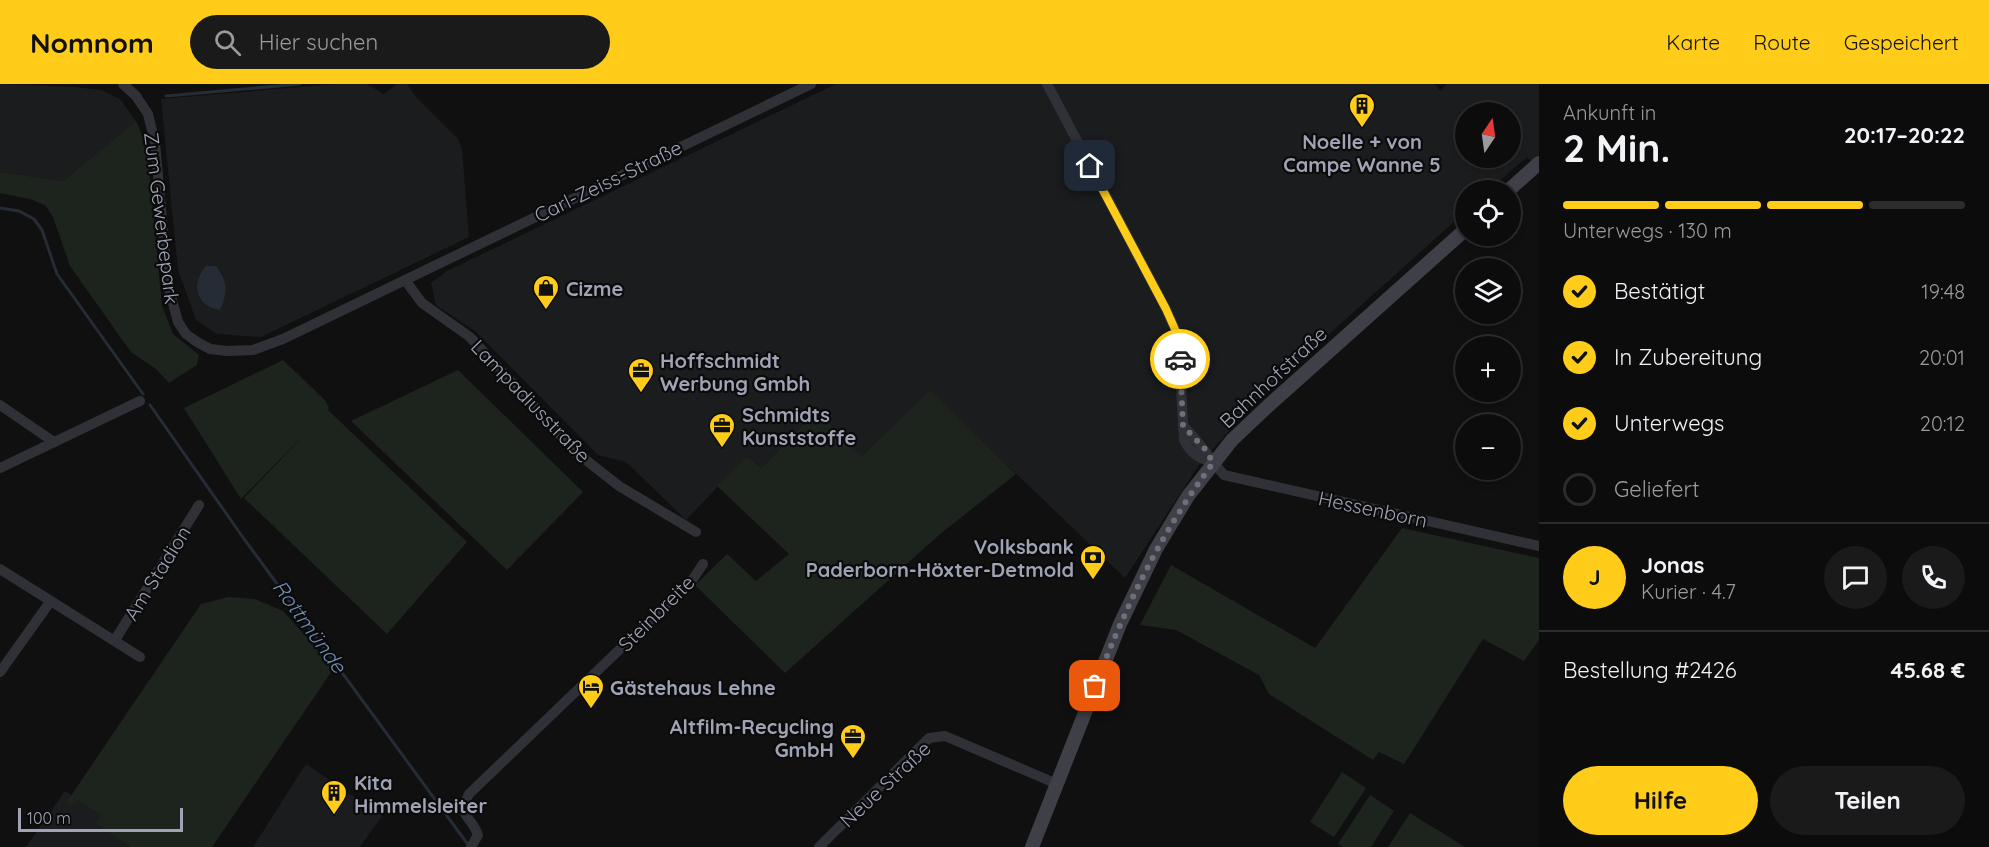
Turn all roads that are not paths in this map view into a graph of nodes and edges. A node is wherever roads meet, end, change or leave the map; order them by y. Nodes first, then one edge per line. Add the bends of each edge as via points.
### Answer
1 (123, 84) edge
2 (811, 84) edge
3 (1047, 84) edge
4 (1539, 164) edge
5 (1521, 180) edge
6 (1455, 239) edge
7 (405, 280) junction
8 (140, 401) dead end
9 (0, 405) edge
10 (54, 442) junction
11 (1213, 463) junction
12 (0, 468) edge
13 (199, 505) dead end
14 (696, 532) dead end
15 (1539, 546) edge
16 (703, 564) dead end
17 (0, 569) edge
18 (50, 602) junction
19 (115, 640) junction
20 (140, 657) dead end
21 (0, 672) edge
22 (1057, 784) junction
23 (472, 846) edge
24 (819, 847) edge
25 (1032, 847) edge

1 - 7 street, Zum Gewerbepark via 148,114 155,143 168,285 178,322 197,342 210,349 253,350
2 - 7 street, Carl-Zeiss-Straße
3 - 11 street via 1178,336 1183,426
4 - 5 main road
6 - 11 main road, Bahnhofstraße via 1268,406
7 - 14 street, Lampadiusstraße via 422,303 470,337 577,453 619,486
8 - 10 street
9 - 10 street
10 - 12 street
11 - 15 street, Hessenborn via 1224,475 1241,480
11 - 22 main road, Bahnhofstraße via 1156,549 1110,646
13 - 19 street, Am Stadion
16 - 23 street, Steinbreite via 693,579 469,794 464,815 476,830
17 - 18 street
18 - 19 street
18 - 21 street
19 - 20 street
22 - 24 street, Neue Straße via 945,736 929,738
22 - 25 main road, Bahnhofstraße

